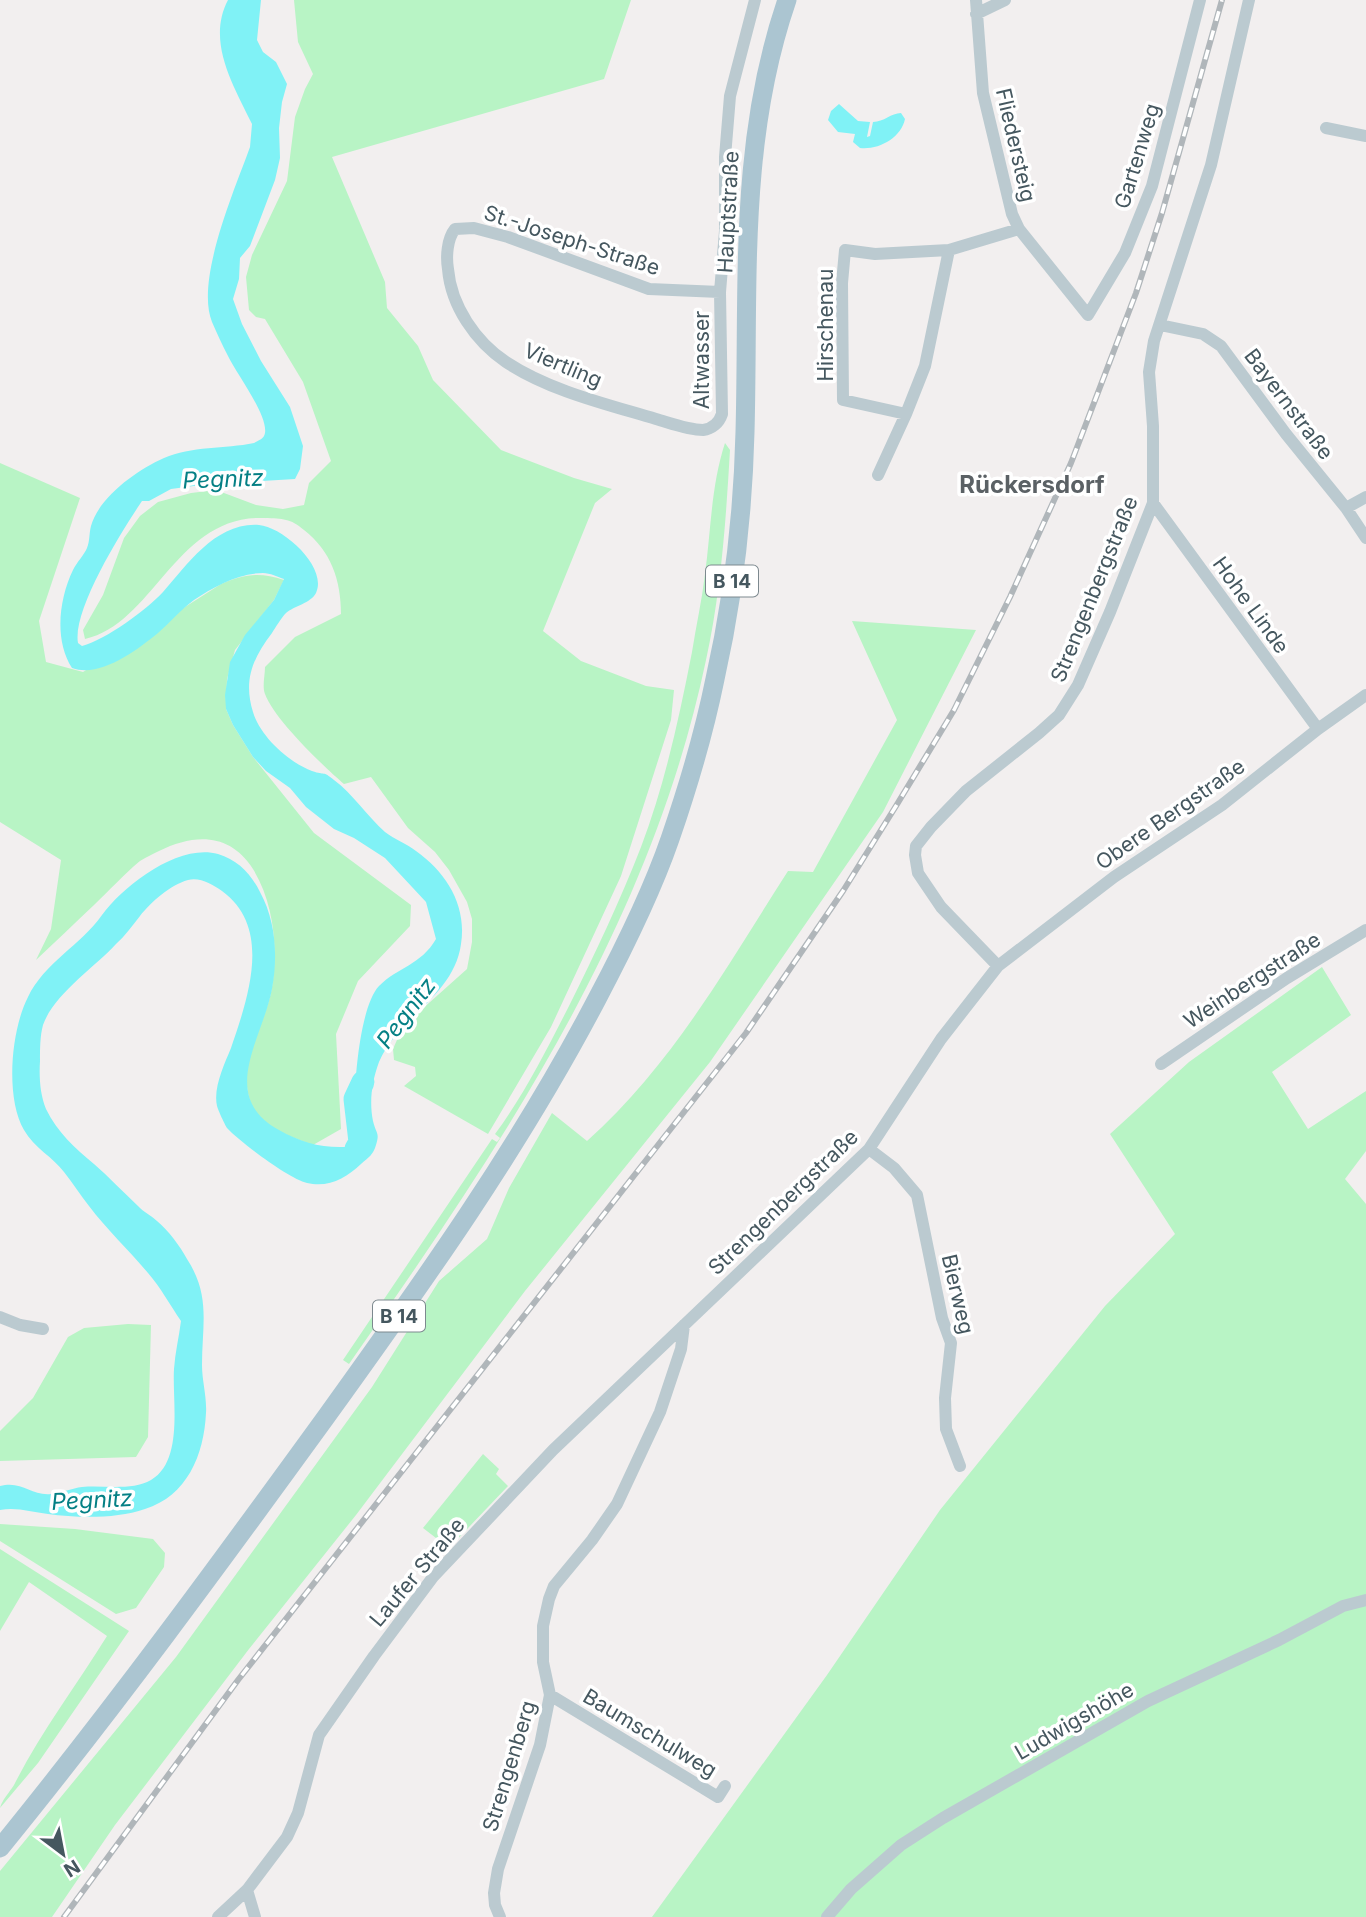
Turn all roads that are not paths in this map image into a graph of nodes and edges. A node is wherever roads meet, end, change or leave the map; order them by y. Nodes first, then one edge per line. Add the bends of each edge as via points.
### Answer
1 (755, 0) edge
2 (787, 0) edge
3 (976, 0) edge
4 (1005, 0) edge
5 (1200, 0) edge
6 (1249, 0) edge
7 (976, 14) junction
8 (1326, 128) dead end
9 (1366, 136) edge
10 (455, 229) joint
11 (1019, 229) junction
12 (949, 250) junction
13 (720, 292) junction
14 (1088, 315) joint
15 (1160, 325) junction
16 (906, 414) junction
17 (714, 426) joint
18 (878, 475) dead end
19 (1366, 497) edge
20 (1153, 503) junction
21 (1346, 508) junction
22 (1366, 538) edge
23 (1366, 695) edge
24 (1318, 729) junction
25 (1366, 930) edge
26 (998, 966) junction
27 (1161, 1064) dead end
28 (869, 1149) junction
29 (0, 1317) edge
30 (684, 1325) junction
31 (43, 1329) dead end
32 (960, 1466) dead end
33 (1366, 1600) edge
34 (550, 1695) junction
35 (725, 1786) dead end
36 (0, 1848) edge
37 (247, 1890) junction
38 (218, 1917) edge
39 (255, 1917) edge
40 (500, 1917) edge
41 (827, 1917) edge

1 - 13 street, Altwasser via 730,96
2 - 36 main road, Hauptstraße / B 14 via 758,114 748,206 745,430 730,603 715,680 670,841 622,952 507,1158 201,1590
3 - 7 street, Fliedersteig
4 - 7 street
5 - 14 street, Gartenweg via 1152,186 1125,253
6 - 15 street, Strengenbergstraße via 1211,165
7 - 11 street, Fliedersteig via 983,93
8 - 9 street
10 - 13 street, St.-Joseph-Straße via 474,228 508,237 649,289
10 - 17 street, Viertling via 450,235 447,264 455,301 485,343 505,361 543,381 622,409 700,430
11 - 12 street, Hirschenau
11 - 14 street, Fliedersteig
12 - 16 street via 925,366
12 - 16 street, Hirschenau via 875,254 845,250 844,400
13 - 17 street, Altwasser via 722,414
15 - 20 street, Strengenbergstraße via 1149,372
15 - 21 street, Bayernstraße via 1203,334 1221,346
16 - 18 street
19 - 21 street
20 - 24 street, Hohe Linde
20 - 26 street, Strengenbergstraße via 1110,612 1059,715 966,791 916,846 918,873 941,907
21 - 22 street, Bayernstraße
23 - 24 street, Obere Bergstraße
24 - 26 street, Obere Bergstraße
25 - 27 street, Weinbergstraße
26 - 28 street, Strengenbergstraße via 941,1039
28 - 30 street, Strengenbergstraße
28 - 32 street, Bierweg via 894,1168 917,1195 951,1343 944,1398 946,1429
29 - 31 street
30 - 34 street, Strengenberg via 660,1412 617,1503 549,1599 543,1662
30 - 37 street, Laufer Straße via 553,1450 433,1577 319,1735 287,1838
33 - 41 street, Ludwigshöhe via 1343,1606 1148,1701 943,1818 901,1845
34 - 35 street, Baumschulweg via 718,1797
34 - 40 street, Strengenberg via 540,1745 498,1868 494,1893
37 - 38 street, Laufer Straße
37 - 39 street

